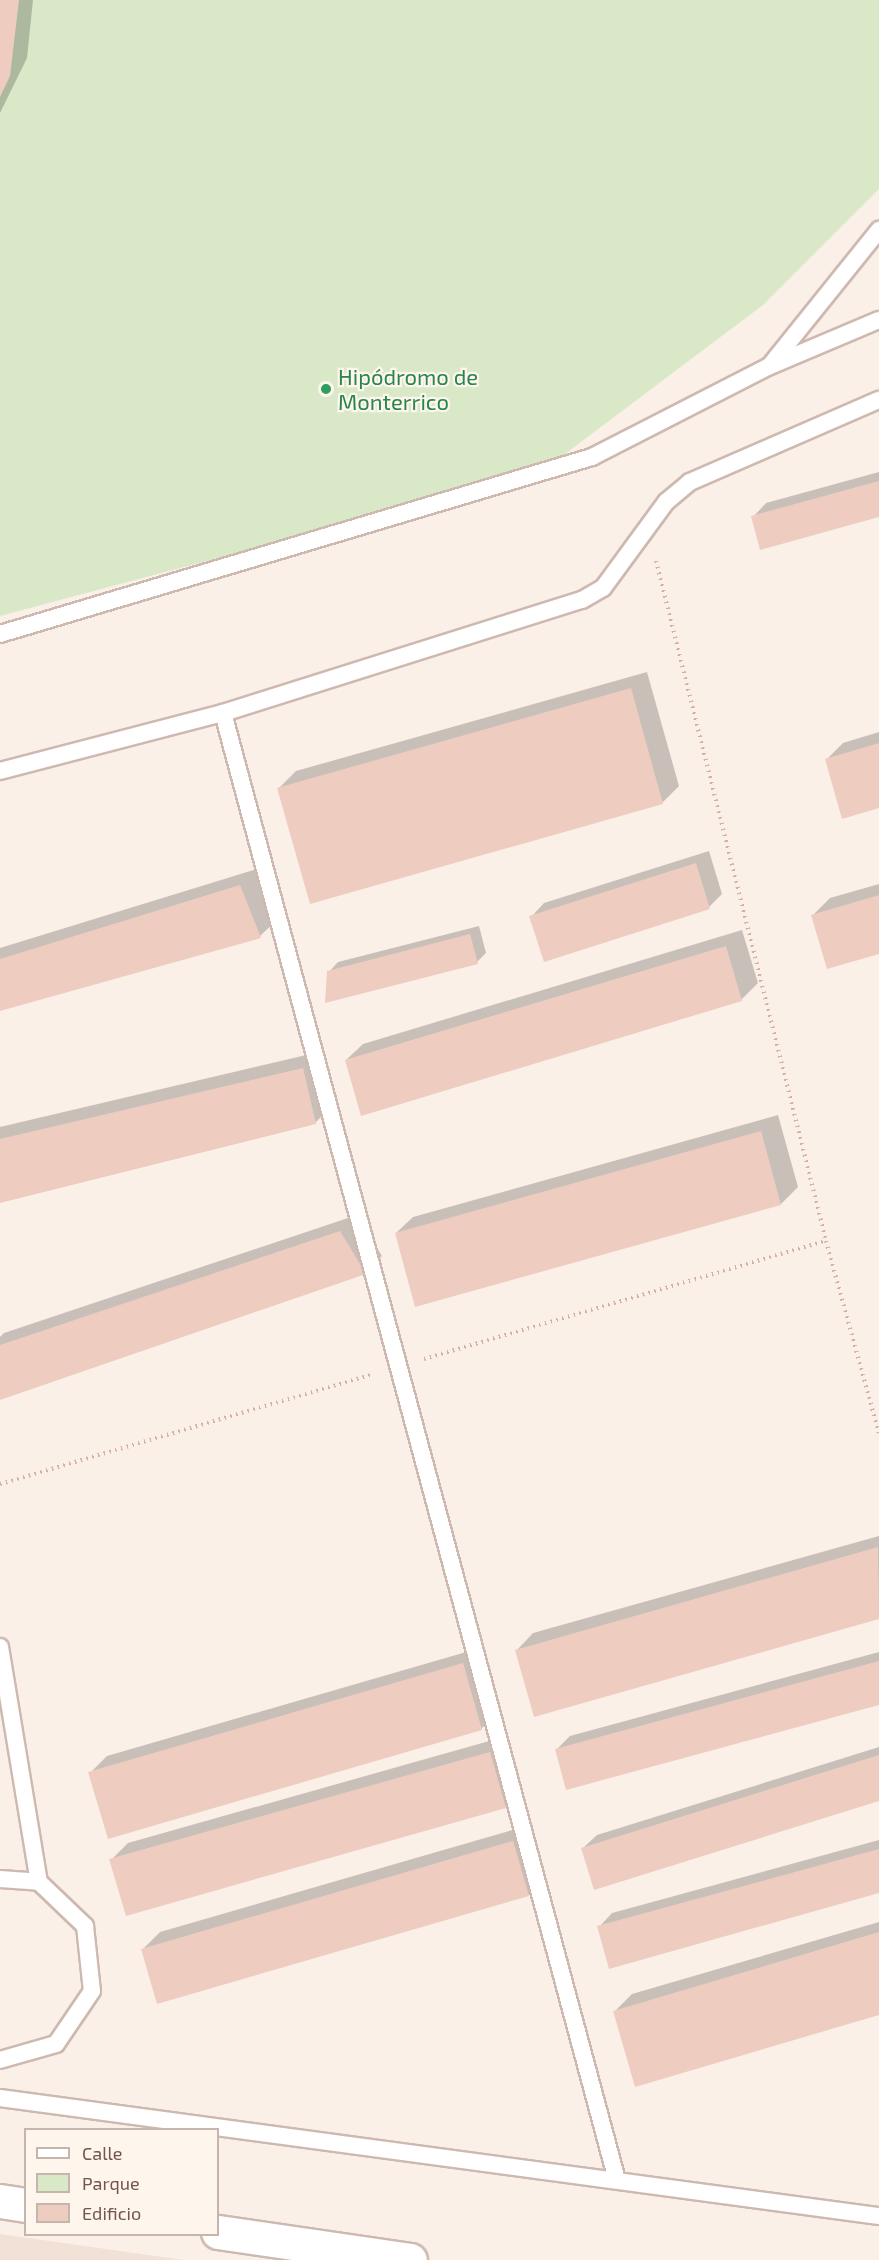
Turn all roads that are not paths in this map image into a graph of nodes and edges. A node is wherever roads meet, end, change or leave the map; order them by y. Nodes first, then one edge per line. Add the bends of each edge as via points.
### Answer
1 (879, 230) edge
2 (879, 320) edge
3 (770, 366) junction
4 (879, 400) edge
5 (0, 634) edge
6 (223, 713) junction
7 (0, 771) edge
8 (0, 1647) edge
9 (0, 1880) edge
10 (39, 1882) junction
11 (0, 2060) edge
12 (0, 2098) edge
13 (617, 2180) junction
14 (0, 2201) edge
15 (24, 2205) edge
16 (879, 2217) edge
17 (219, 2232) edge
18 (410, 2260) edge

1 - 3 lane
2 - 3 lane
3 - 5 lane via 592,458
4 - 6 lane via 690,482 666,502 649,531 603,588 582,600
6 - 7 lane
6 - 13 lane
8 - 10 lane
9 - 10 lane
10 - 11 lane via 85,1926 92,1991 56,2044
12 - 13 lane
13 - 16 lane
14 - 15 street
17 - 18 street

